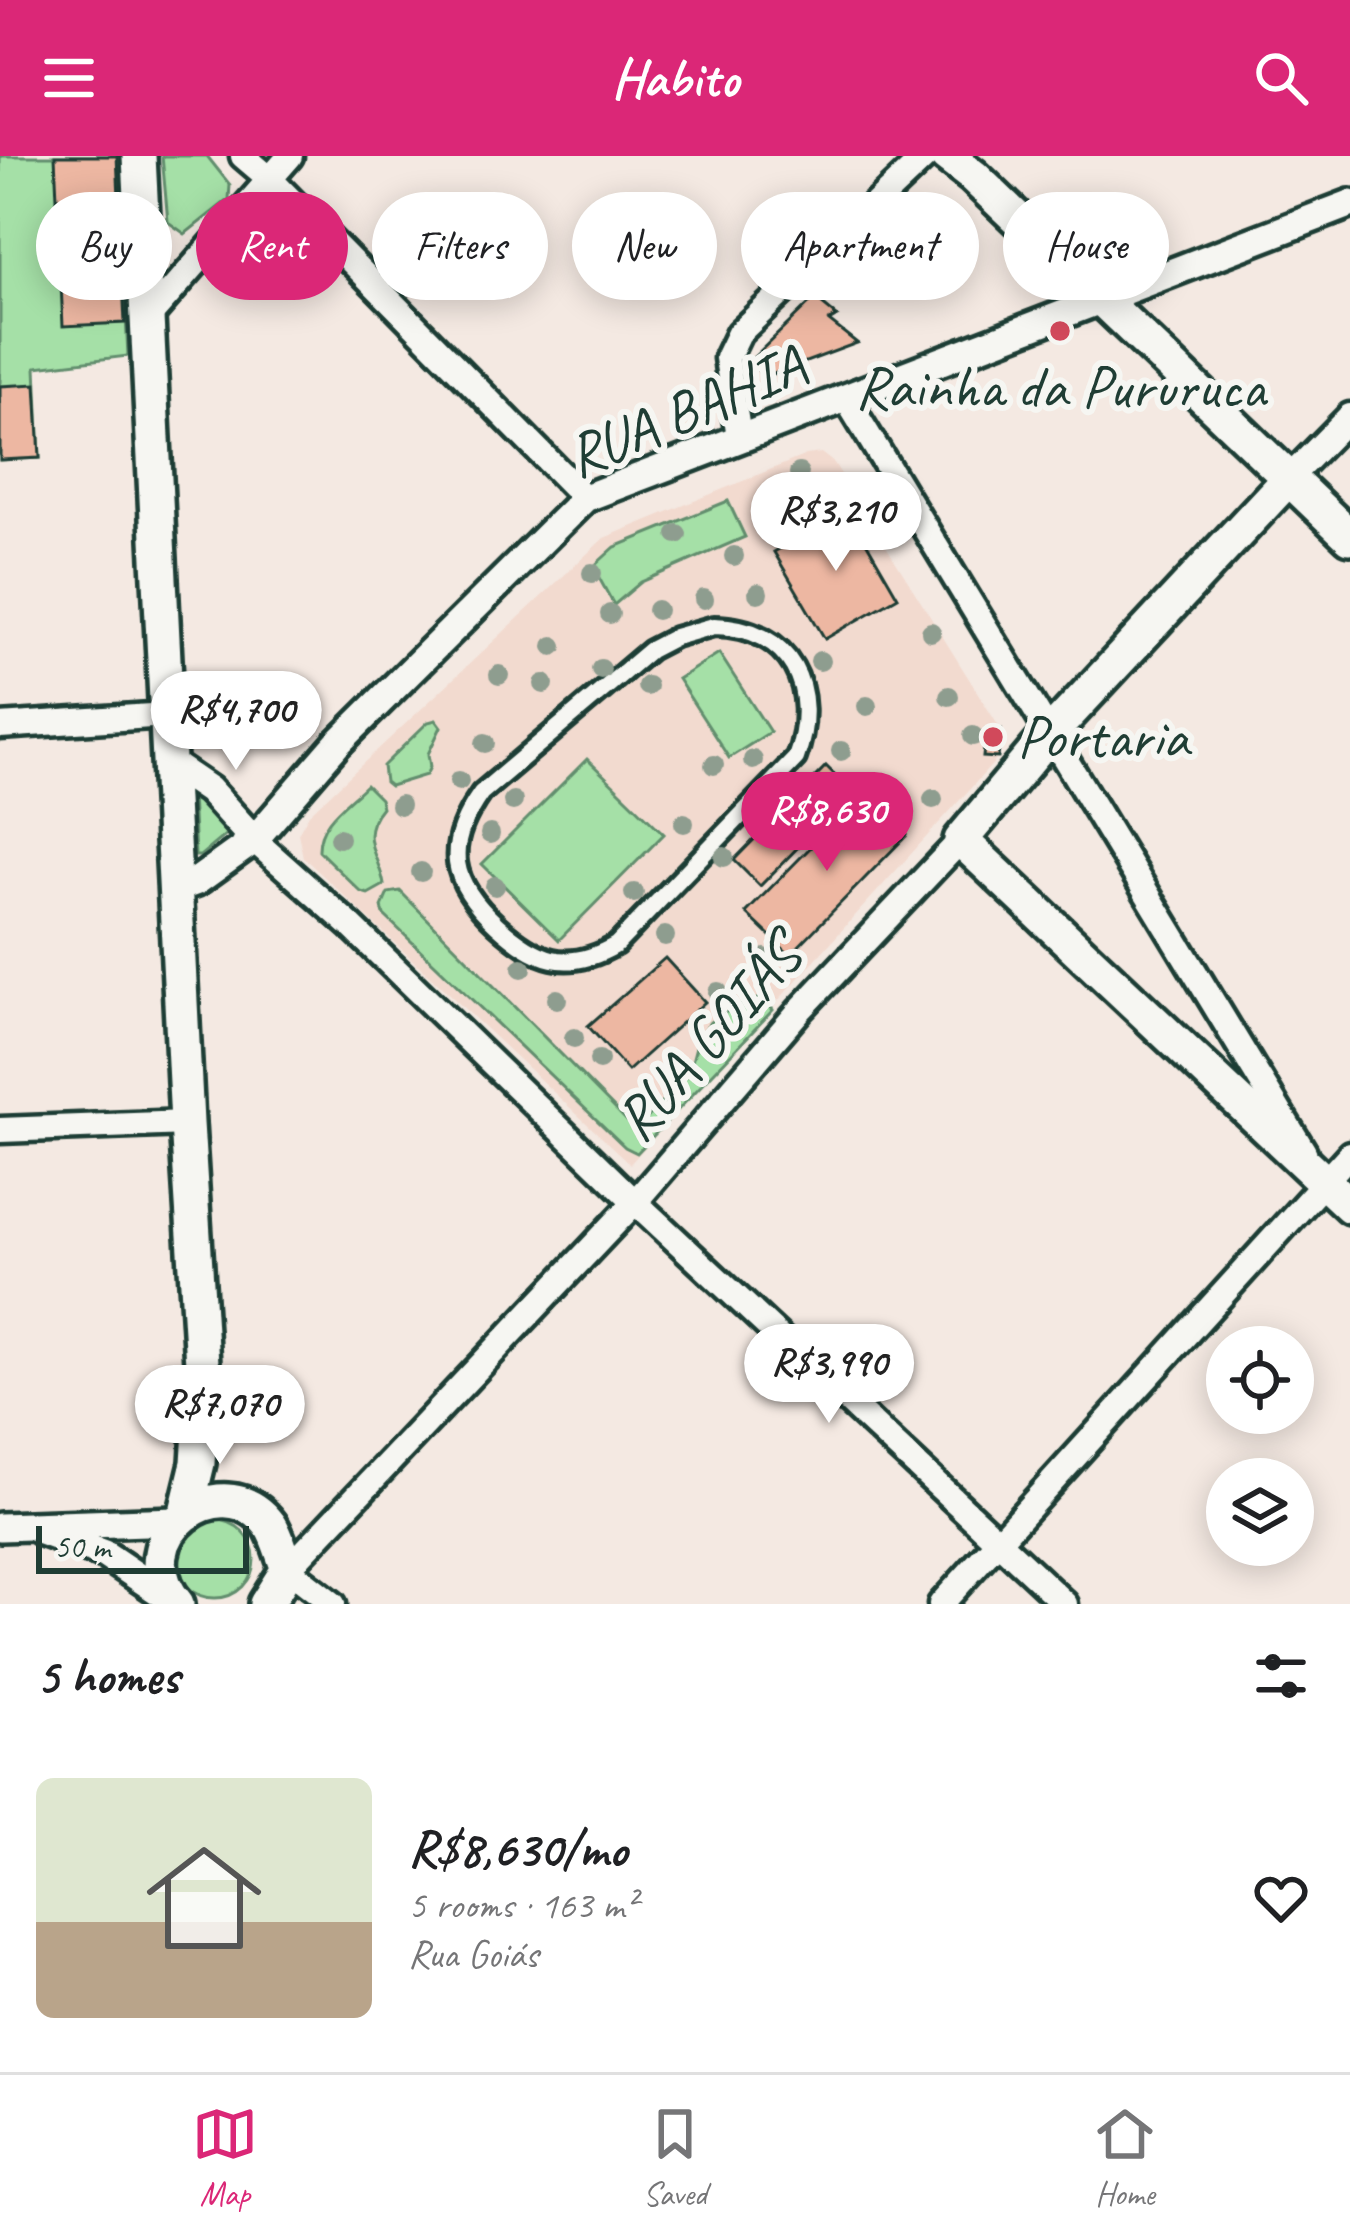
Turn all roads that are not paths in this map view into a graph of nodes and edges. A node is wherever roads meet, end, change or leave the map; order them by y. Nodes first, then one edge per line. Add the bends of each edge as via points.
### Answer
1 (139, 156) edge
2 (243, 156) edge
3 (290, 156) edge
4 (926, 156) edge
5 (946, 156) edge
6 (270, 179) junction
7 (1350, 203) edge
8 (1003, 208) edge
9 (1169, 273) edge
10 (1099, 300) edge
11 (1103, 300) edge
12 (146, 319) junction
13 (847, 400) junction
14 (1350, 416) edge
15 (739, 437) junction
16 (1288, 479) junction
17 (585, 498) junction
18 (1350, 537) edge
19 (166, 716) junction
20 (0, 726) edge
21 (1050, 734) junction
22 (168, 762) junction
23 (774, 784) junction
24 (793, 801) dead end
25 (961, 840) junction
26 (254, 841) junction
27 (176, 889) junction
28 (187, 1124) junction
29 (0, 1130) edge
30 (1350, 1154) edge
31 (1323, 1184) junction
32 (634, 1202) junction
33 (1350, 1206) edge
34 (1350, 1229) edge
35 (181, 1516) junction
36 (13, 1526) edge
37 (998, 1544) junction
38 (288, 1569) junction
39 (175, 1602) edge
40 (266, 1604) edge
41 (333, 1604) edge
42 (940, 1604) edge
43 (1065, 1604) edge

1 - 12 main road
2 - 6 street
3 - 6 street
4 - 15 street via 739,333 728,358
5 - 8 main road
6 - 12 street
6 - 17 street
7 - 9 street, RUA BAHIA
10 - 13 street, RUA BAHIA
11 - 16 main road
12 - 19 main road
13 - 15 street, RUA BAHIA
13 - 21 street
14 - 16 street, RUA GOIÁS
15 - 17 street, RUA BAHIA
16 - 18 main road
16 - 21 main road, RUA GOIÁS
17 - 26 street, RUA BAHIA via 337,744
19 - 20 street
19 - 22 main road
21 - 25 main road, RUA GOIÁS
21 - 31 street
22 - 26 street via 209,790
22 - 27 main road
23 - 23 street via 804,736 802,682 785,653 734,626 676,637 650,650 482,793 460,831 460,879 472,902 525,950 559,960 603,953
23 - 24 street
25 - 31 main road
25 - 32 street, RUA GOIÁS
26 - 27 street, RUA BAHIA
26 - 32 street
27 - 28 main road
28 - 29 street
28 - 35 main road via 203,1380 198,1463
30 - 31 street
31 - 33 main road
31 - 34 street
31 - 37 street
32 - 37 street
32 - 38 street, RUA GOIÁS
35 - 36 street
35 - 38 main road via 203,1504 242,1505 272,1528
35 - 39 main road via 166,1535 160,1568
36 - 39 street via 104,1554
37 - 42 street
37 - 43 street
38 - 40 main road
38 - 41 street

